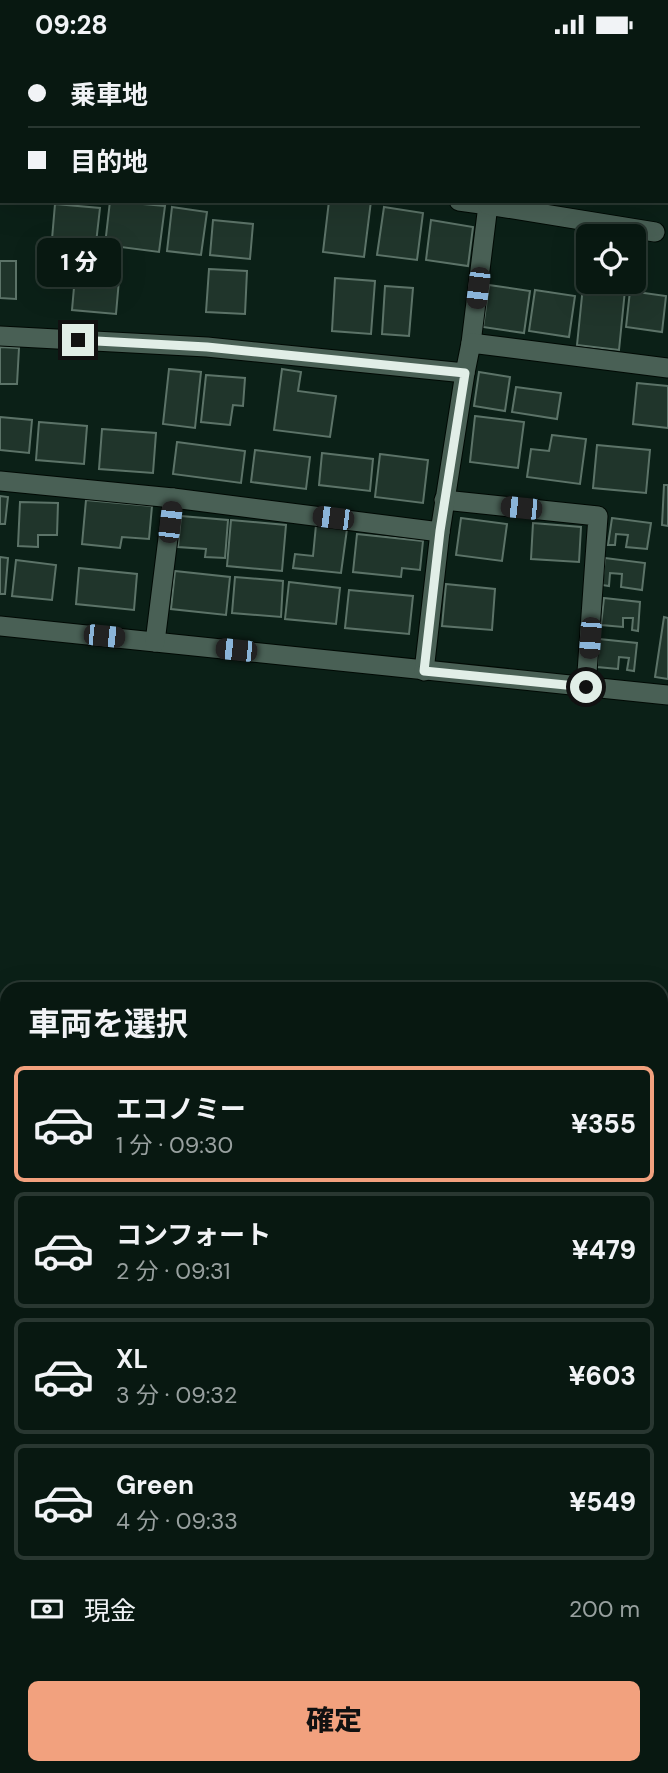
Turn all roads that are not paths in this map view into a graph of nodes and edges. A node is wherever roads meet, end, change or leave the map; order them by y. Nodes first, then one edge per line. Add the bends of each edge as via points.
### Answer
1 (474, 203) edge
2 (488, 205) junction
3 (655, 232) dead end
4 (0, 336) edge
5 (471, 343) junction
6 (668, 368) edge
7 (465, 373) junction
8 (0, 481) edge
9 (173, 498) junction
10 (444, 501) junction
11 (440, 531) junction
12 (0, 626) edge
13 (155, 642) junction
14 (424, 671) junction
15 (586, 687) junction
16 (668, 695) edge

1 - 2 street
2 - 3 street
2 - 5 street
4 - 7 street via 207,347
5 - 6 street
5 - 7 street
7 - 10 street
8 - 9 street
9 - 11 street
9 - 13 street
10 - 11 street
10 - 15 street via 598,516
11 - 14 street
12 - 13 street
13 - 14 street
14 - 15 street
15 - 16 street

